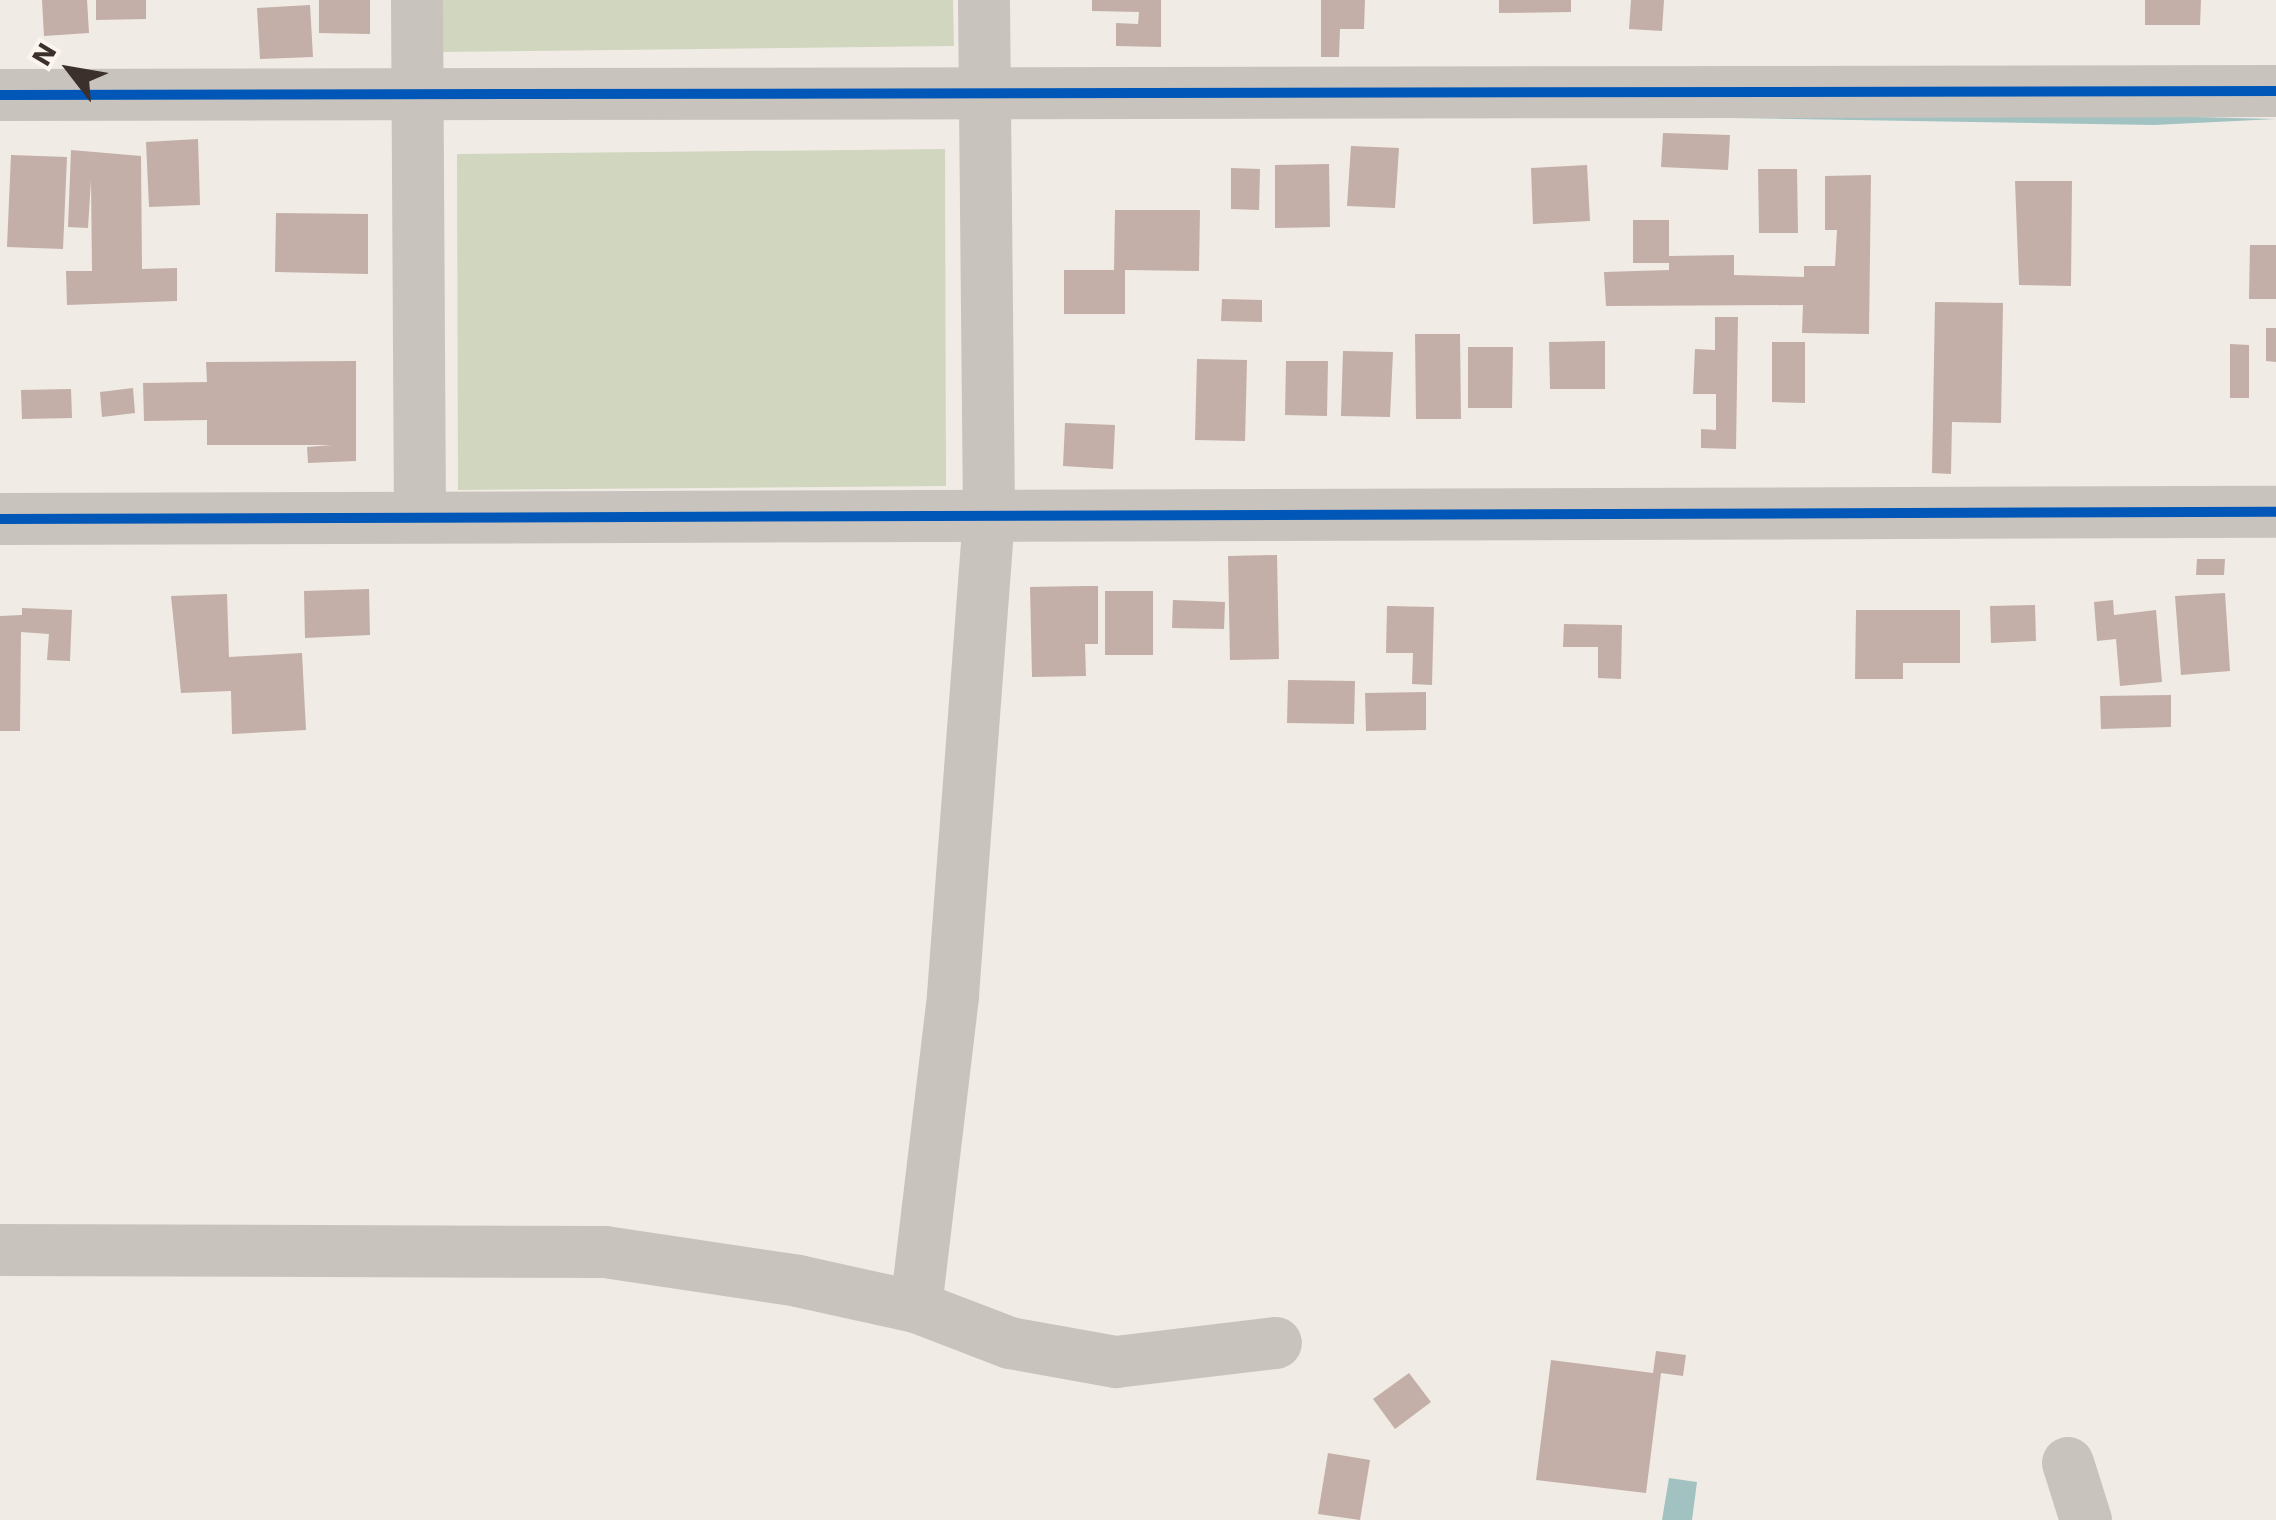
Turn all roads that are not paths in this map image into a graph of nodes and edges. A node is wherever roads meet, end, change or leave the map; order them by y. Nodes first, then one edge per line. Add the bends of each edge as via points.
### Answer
1 (417, 0) edge
2 (984, 0) edge
3 (2276, 91) edge
4 (985, 93) junction
5 (0, 94) edge
6 (418, 94) junction
7 (2276, 512) edge
8 (420, 514) junction
9 (989, 515) junction
10 (0, 519) edge
11 (0, 1250) edge
12 (916, 1307) junction
13 (1276, 1343) dead end
14 (2068, 1463) dead end
15 (2086, 1520) edge

1 - 6 street
2 - 4 street
3 - 4 street
4 - 6 street
4 - 9 street
5 - 6 street
6 - 8 street
7 - 9 street
8 - 9 street
8 - 10 street
9 - 12 street via 953,995
11 - 12 street via 605,1252 681,1259
12 - 13 street via 1010,1344 1116,1362
14 - 15 street

